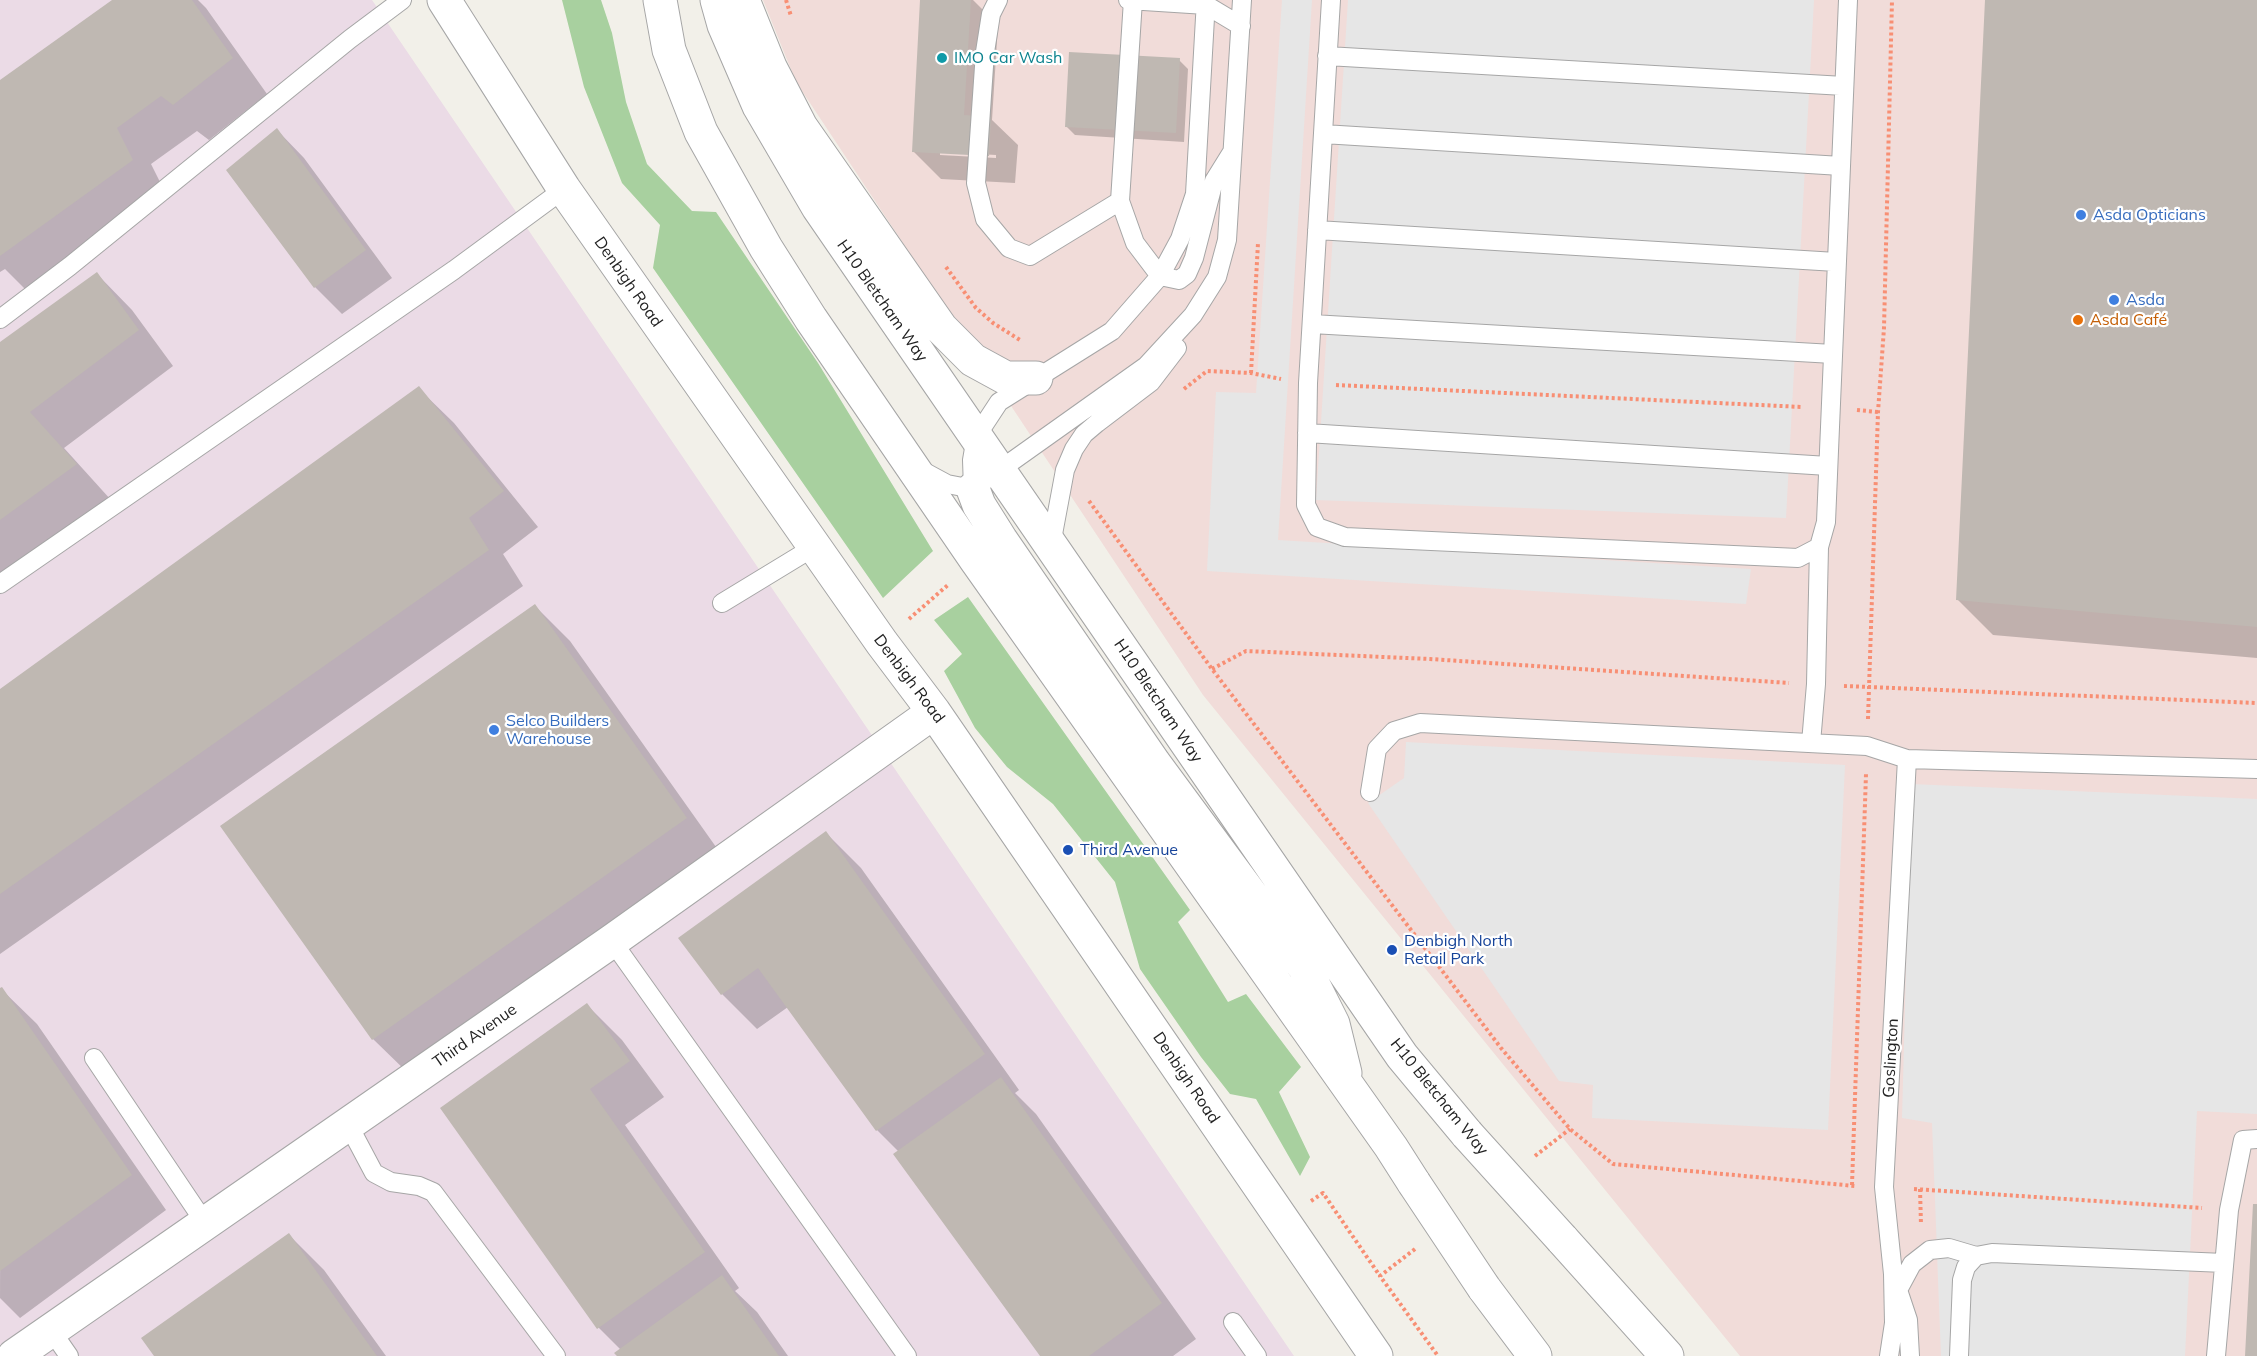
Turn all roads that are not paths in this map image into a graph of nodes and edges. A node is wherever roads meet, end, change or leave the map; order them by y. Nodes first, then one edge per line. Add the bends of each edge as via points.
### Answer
1 (402, 0) edge
2 (444, 0) edge
3 (660, 0) edge
4 (717, 0) edge
5 (743, 0) edge
6 (998, 0) edge
7 (1128, 0) edge
8 (1133, 0) edge
9 (1242, 0) edge
10 (1331, 0) edge
11 (1848, 0) edge
12 (1206, 2) edge
13 (1241, 26) junction
14 (1328, 56) junction
15 (1844, 86) junction
16 (1323, 134) junction
17 (1234, 149) junction
18 (1841, 166) junction
19 (564, 189) junction
20 (1120, 201) junction
21 (1317, 230) junction
22 (1836, 262) junction
23 (1160, 276) junction
24 (1217, 277) junction
25 (0, 319) edge
26 (1312, 324) junction
27 (1833, 354) junction
28 (1041, 375) junction
29 (1307, 433) junction
30 (976, 437) junction
31 (912, 465) junction
32 (1828, 466) junction
33 (999, 471) junction
34 (973, 489) junction
35 (1051, 545) junction
36 (814, 547) junction
37 (1819, 548) junction
38 (0, 584) edge
39 (722, 603) dead end
40 (934, 712) junction
41 (1811, 743) junction
42 (1906, 759) junction
43 (2257, 769) edge
44 (1370, 792) dead end
45 (612, 940) junction
46 (94, 1058) dead end
47 (1349, 1089) junction
48 (348, 1124) junction
49 (2257, 1138) edge
50 (205, 1223) junction
51 (1976, 1256) junction
52 (2224, 1263) junction
53 (1895, 1282) junction
54 (1233, 1322) dead end
55 (60, 1343) edge
56 (0, 1350) edge
57 (1666, 1352) edge
58 (4, 1356) edge
59 (14, 1356) edge
60 (556, 1356) edge
61 (907, 1356) edge
62 (1257, 1356) edge
63 (1376, 1356) edge
64 (1535, 1356) edge
65 (1890, 1356) edge
66 (1910, 1356) edge
67 (1959, 1356) edge
68 (2216, 1356) edge

1 - 25 lane
2 - 19 street, Denbigh Road
3 - 31 street via 669,50 701,132 771,257
4 - 30 street, H10 Bletcham Way via 724,26 759,106 818,207
5 - 28 street, H10 Bletcham Way via 770,67 801,127 941,328 972,360 1006,378
6 - 20 lane via 991,14 985,52 976,183 985,219 1009,248 1030,256
7 - 8 lane
8 - 12 lane
8 - 20 lane
9 - 13 lane
10 - 14 lane
11 - 15 lane
12 - 13 lane
12 - 23 lane via 1195,194 1180,239
13 - 17 lane
14 - 15 lane
14 - 16 lane
15 - 18 lane
16 - 18 lane
16 - 21 lane
17 - 23 lane via 1214,180 1187,274 1179,280
17 - 24 lane via 1227,240
18 - 22 lane
19 - 36 street, Denbigh Road
19 - 38 lane via 454,270
20 - 23 lane via 1135,243
21 - 22 lane
21 - 26 lane
22 - 27 lane
23 - 28 lane via 1112,331
24 - 33 lane via 1193,315 1146,366
24 - 35 lane via 1201,317 1150,382 1084,434 1074,449 1065,470
26 - 27 lane
26 - 29 lane
27 - 32 lane
28 - 30 lane via 999,402
29 - 32 lane
29 - 37 lane via 1306,505 1317,527 1345,537 1798,558
30 - 33 street, H10 Bletcham Way
30 - 34 lane
31 - 34 lane via 947,484
31 - 47 street
32 - 37 lane via 1826,522
33 - 34 lane
33 - 35 street, H10 Bletcham Way
34 - 47 street via 1001,540 1154,763 1305,968 1333,1024
35 - 57 street, H10 Bletcham Way, bridge via 1402,1056 1467,1134
36 - 39 lane
36 - 40 street, Denbigh Road
37 - 41 lane
40 - 45 street, Third Avenue
40 - 63 street, Denbigh Road
41 - 42 lane via 1867,746
41 - 44 lane via 1420,723 1394,730 1377,749
42 - 43 lane
42 - 53 lane, Goslington via 1884,1187
45 - 48 street, Third Avenue
45 - 61 lane
46 - 50 lane
47 - 64 street, bridge
48 - 50 street, Third Avenue
48 - 60 lane via 374,1173 391,1182 434,1192
49 - 52 lane via 2243,1140 2229,1210
50 - 55 street, Third Avenue
51 - 52 lane via 1992,1253
51 - 53 lane via 1949,1248 1930,1250
51 - 67 lane via 1966,1267 1962,1280
52 - 68 lane
53 - 65 lane, Goslington
53 - 66 lane via 1908,1320
54 - 62 lane
55 - 59 street, Third Avenue
56 - 58 lane

